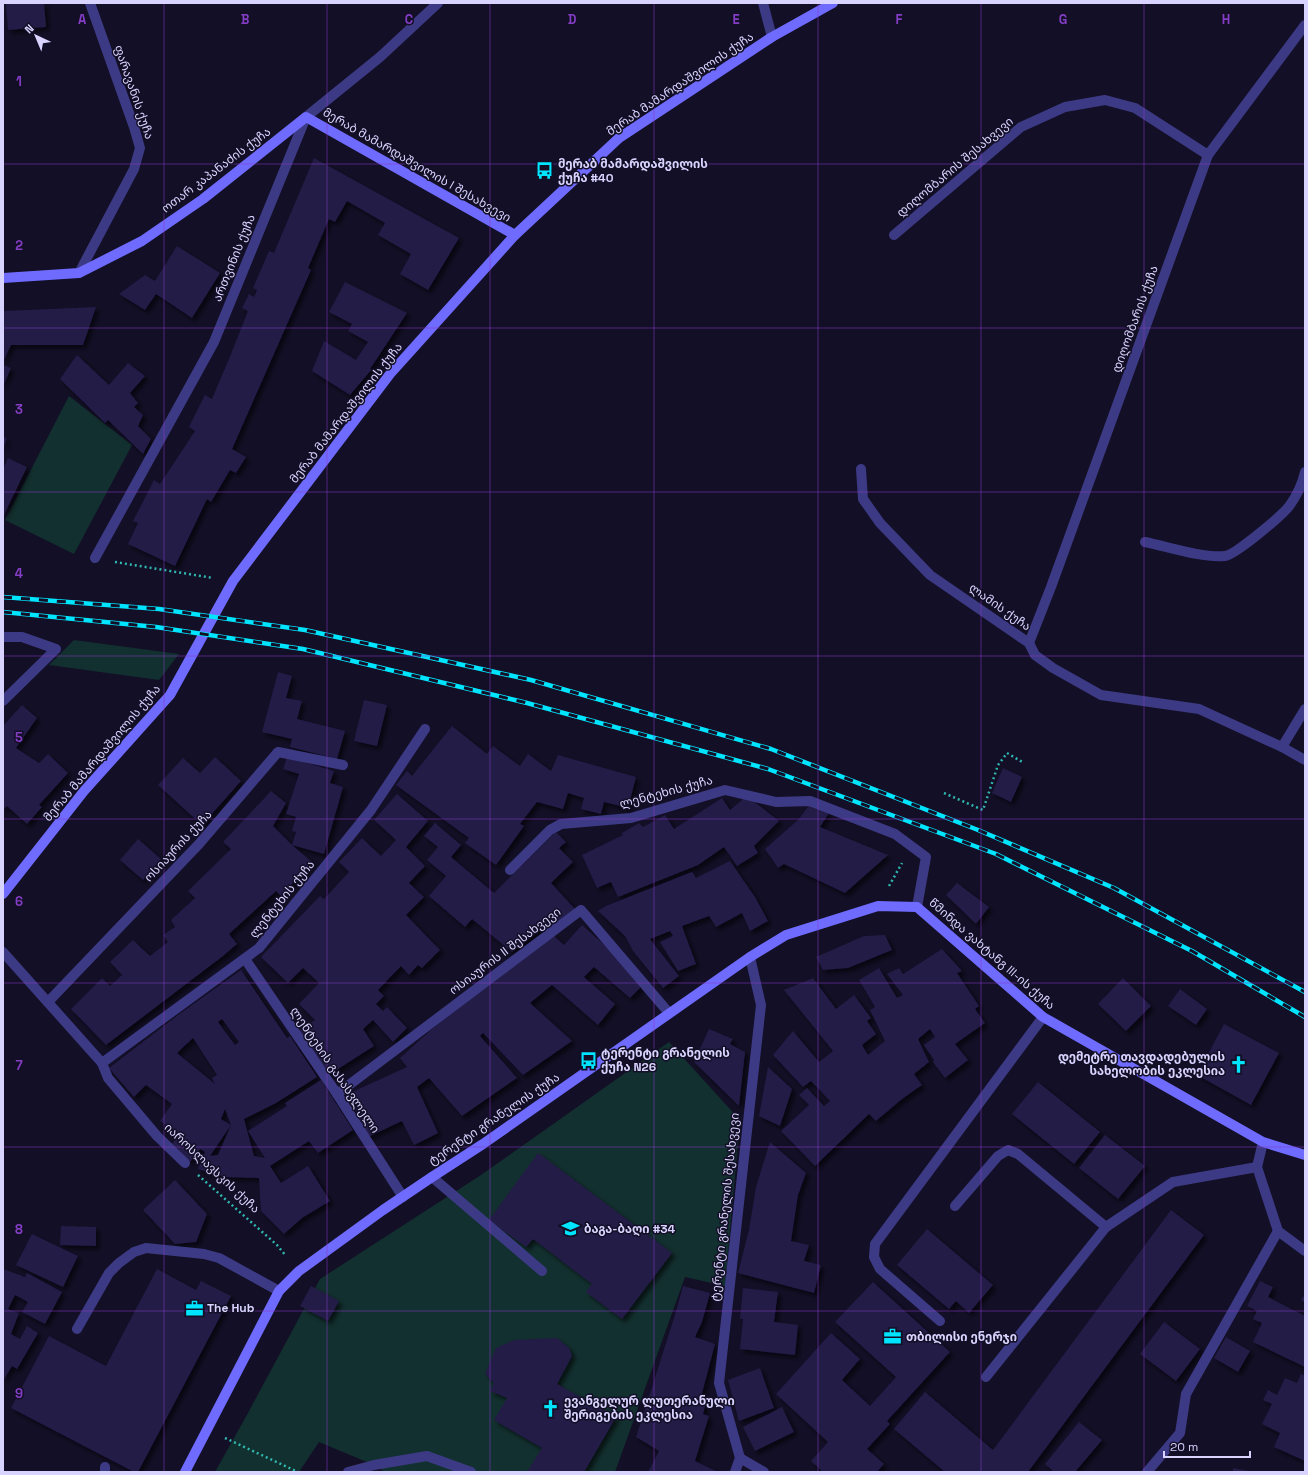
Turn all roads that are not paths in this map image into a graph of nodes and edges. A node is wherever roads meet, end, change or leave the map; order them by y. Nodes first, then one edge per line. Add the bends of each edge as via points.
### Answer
1 (90, 3) edge
2 (438, 3) edge
3 (763, 3) edge
4 (833, 3) edge
5 (1305, 25) edge
6 (772, 37) junction
7 (306, 117) junction
8 (1208, 155) junction
9 (515, 235) junction
10 (894, 235) dead end
11 (79, 273) junction
12 (3, 278) edge
13 (861, 469) dead end
14 (1305, 472) edge
15 (1144, 542) dead end
16 (95, 558) road end
17 (3, 637) edge
18 (1029, 644) junction
19 (3, 701) edge
20 (1305, 709) edge
21 (425, 729) dead end
22 (1282, 747) junction
23 (1305, 760) edge
24 (343, 765) dead end
25 (510, 870) dead end
26 (3, 894) edge
27 (917, 906) junction
28 (3, 952) edge
29 (750, 957) junction
30 (244, 959) junction
31 (48, 1002) junction
32 (669, 1013) junction
33 (1043, 1017) junction
34 (102, 1063) junction
35 (337, 1094) junction
36 (1263, 1142) junction
37 (1305, 1155) edge
38 (185, 1163) road end
39 (1257, 1167) junction
40 (432, 1177) junction
41 (402, 1197) junction
42 (955, 1206) dead end
43 (1106, 1227) junction
44 (1278, 1231) junction
45 (1305, 1251) edge
46 (542, 1271) dead end
47 (279, 1291) junction
48 (940, 1321) dead end
49 (77, 1329) dead end
50 (986, 1377) dead end
51 (740, 1458) junction
52 (185, 1472) edge
53 (348, 1472) edge
54 (471, 1472) edge
55 (735, 1472) edge
56 (764, 1472) edge
57 (1147, 1472) edge

1 - 11 street, ფარავანის ქუჩა via 140,148 134,169
2 - 7 street, ართვინის ქუჩა via 380,57
3 - 6 street
4 - 6 street, მერაბ მამარდაშვილის ქუჩა
5 - 8 street, დიღომბარის ქუჩა
6 - 9 street, მერაბ მამარდაშვილის ქუჩა via 619,138
7 - 9 street, მერაბ მამარდაშვილის I შესახვევი
7 - 11 street, ოთარ კაპანაძის ქუჩა via 197,203 142,241
7 - 16 street, ართვინის ქუჩა via 214,342
8 - 10 street, დიღომბარის შესახვევი via 1135,108 1105,100 1065,106 1022,127
8 - 18 street, დიღომბარის ქუჩა
9 - 26 street, მერაბ მამარდაშვილის ქუჩა via 390,374 233,582 170,695 84,791
11 - 12 street, ოთარ კაპანაძის ქუჩა
13 - 18 street, ლამის ქუჩა via 863,499 880,523 930,575
14 - 15 street via 1301,488 1289,507 1228,556 1211,556
17 - 19 street via 22,637 56,649
18 - 22 street, ლამის ქუჩა via 1035,655 1053,668 1101,695 1199,709
20 - 22 street
21 - 30 street, ლენტეხის ქუჩა via 371,810 259,948
22 - 23 street, ლამის ქუჩა
24 - 31 street, ოსიაურის ქუჩა via 278,752 199,844
25 - 27 street, ლენტეხის ქუჩა via 550,830 561,824 631,818 725,790 776,802 810,801 895,834 926,857
27 - 29 street, ტერენტი გრანელის ქუჩა via 878,906 786,935
27 - 33 street, წმინდა ვახტანგ III-ის ქუჩა
28 - 31 street, იაროსლავსკის ქუჩა
29 - 32 street, ტერენტი გრანელის ქუჩა
29 - 51 street, ტერენტი გრანელის შესახვევი via 761,1005 719,1383
30 - 34 street, ლენტეხის ქუჩა
30 - 35 street, ლენტეხის გასასვლელი
31 - 34 street, იაროსლავსკის ქუჩა
32 - 35 street, ოსიაურის II შესახვევი via 581,910
32 - 40 street, ტერენტი გრანელის ქუჩა
33 - 36 street, წმინდა ვახტანგ III-ის ქუჩა
33 - 48 street via 875,1244 874,1257 880,1269
34 - 38 street, იაროსლავსკის ქუჩა via 108,1078 157,1136
35 - 41 street, ლენტეხის გასასვლელი
36 - 37 street, წმინდა ვახტანგ III-ის ქუჩა
36 - 39 street
39 - 43 street via 1173,1182
39 - 44 street
40 - 41 street, ტერენტი გრანელის ქუჩა
40 - 46 street
41 - 47 street, ტერენტი გრანელის ქუჩა via 299,1271
42 - 43 street via 998,1156 1008,1150 1018,1154
43 - 50 street
44 - 45 street
44 - 57 street via 1186,1394 1180,1433
47 - 49 street via 219,1258 146,1248 134,1252 109,1273
47 - 52 street, ტერენტი გრანელის ქუჩა
51 - 55 street
51 - 56 street
53 - 54 street via 427,1456

